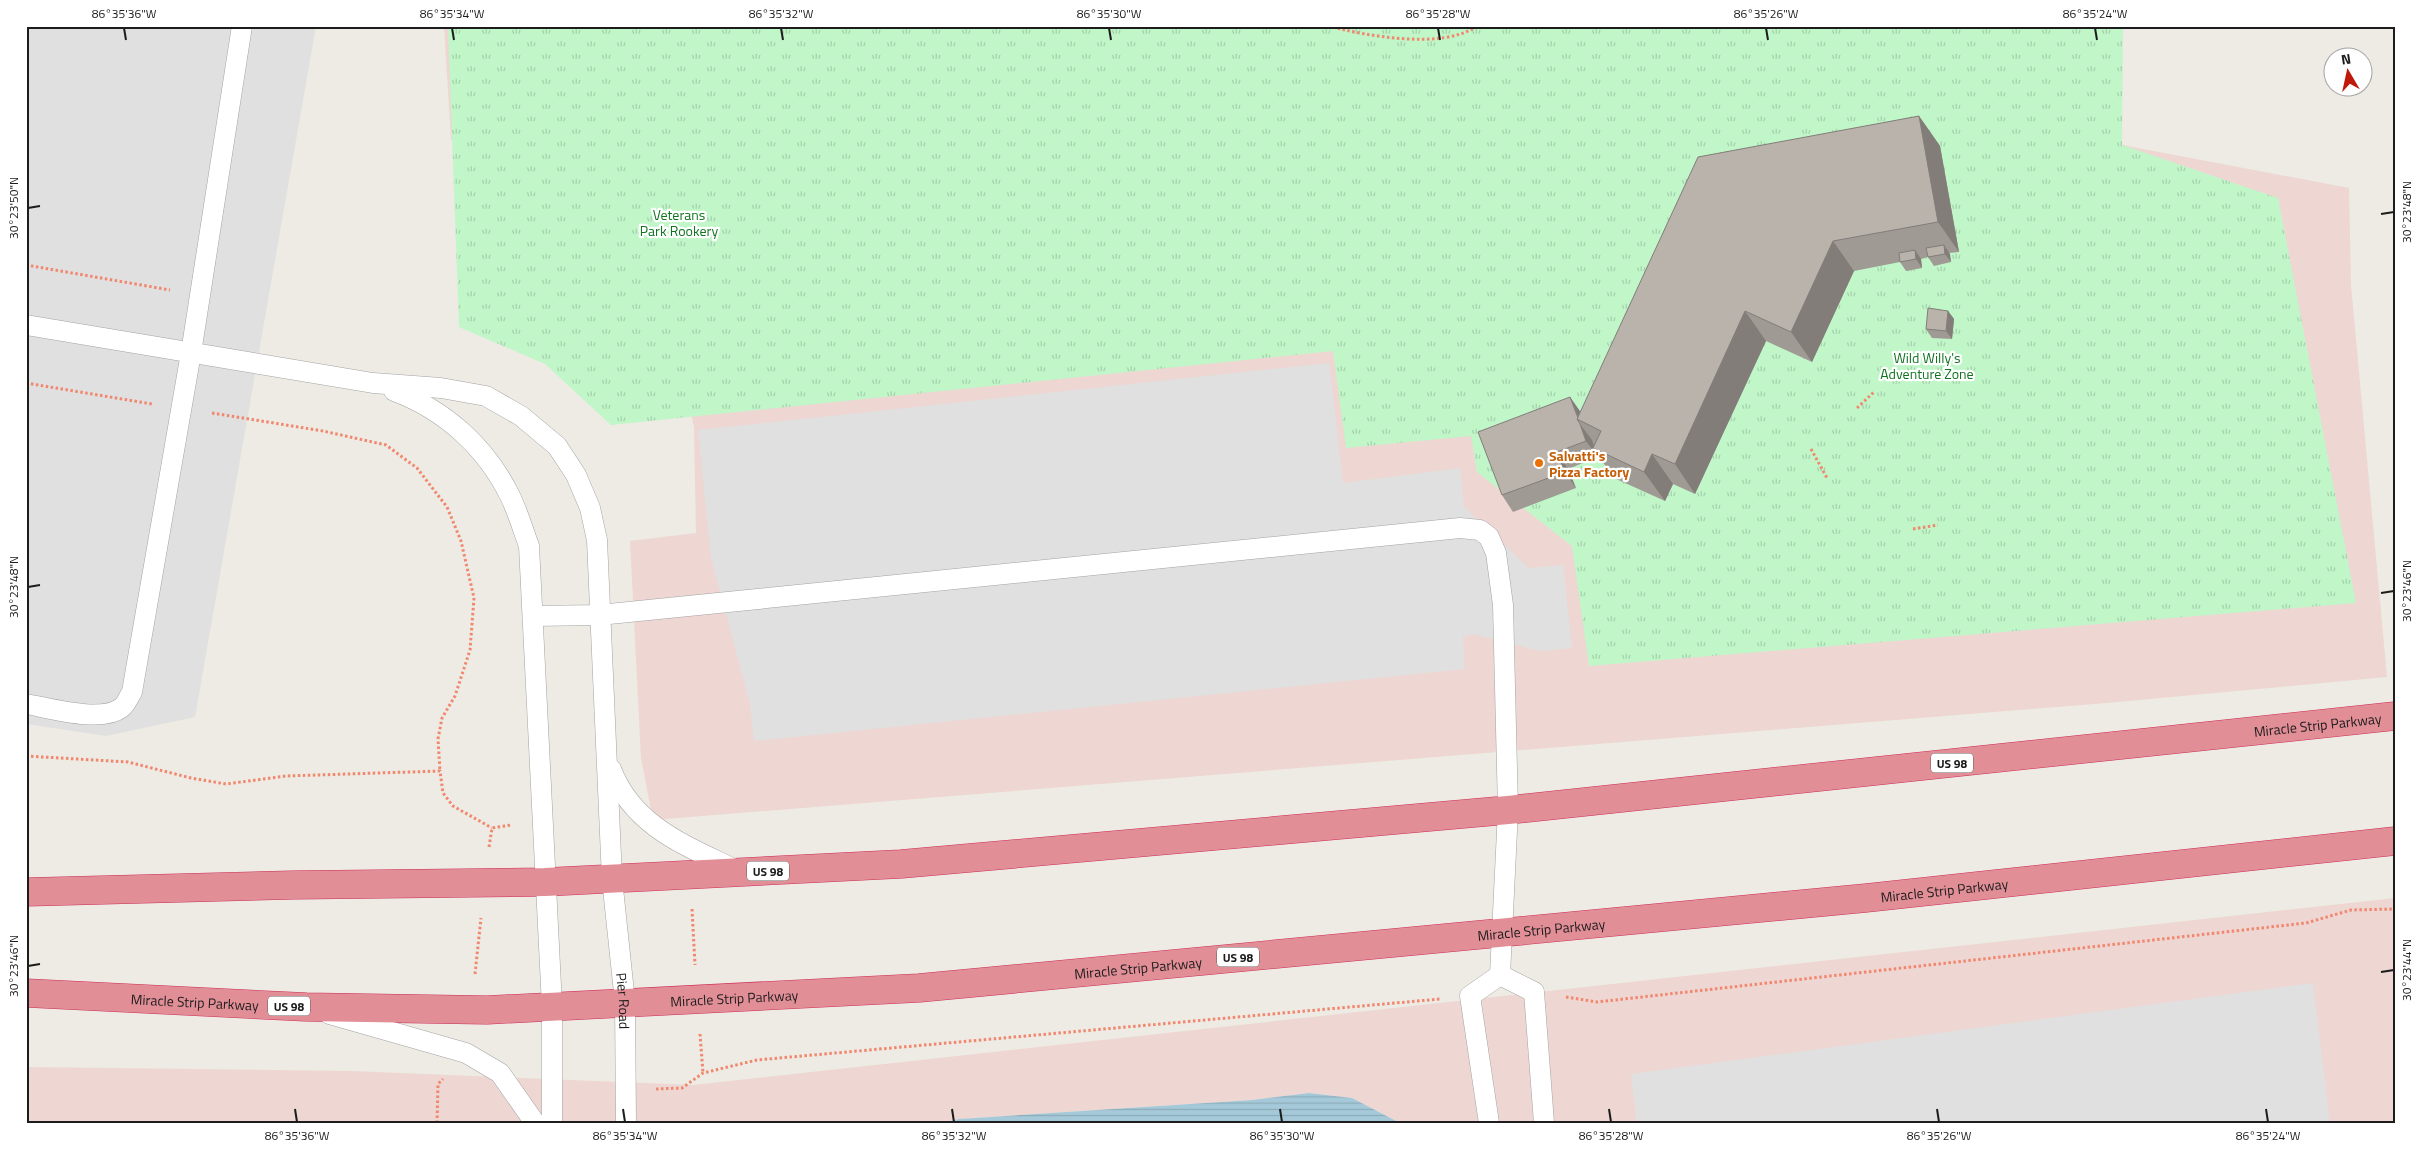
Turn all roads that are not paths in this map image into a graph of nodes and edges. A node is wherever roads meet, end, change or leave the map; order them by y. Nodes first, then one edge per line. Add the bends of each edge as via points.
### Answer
1 (242, 26) edge
2 (26, 325) edge
3 (191, 353) junction
4 (374, 383) junction
5 (599, 615) junction
6 (533, 616) junction
7 (26, 704) edge
8 (2395, 716) edge
9 (607, 758) junction
10 (1508, 810) junction
11 (2395, 841) edge
12 (740, 872) junction
13 (612, 879) junction
14 (545, 882) junction
15 (26, 892) edge
16 (1502, 932) junction
17 (1500, 975) junction
18 (26, 993) edge
19 (625, 1002) junction
20 (552, 1006) junction
21 (306, 1007) junction
22 (535, 1123) edge
23 (552, 1123) edge
24 (626, 1123) edge
25 (1489, 1123) edge
26 (1544, 1123) edge

1 - 3 lane
2 - 3 lane
3 - 4 lane
3 - 7 lane via 132,692 122,708 106,714
4 - 5 lane, Pier Road via 441,388 486,396 521,416 557,446 576,475 590,508 597,540
4 - 6 lane via 416,399 430,408 458,427 487,457 511,496 529,546
5 - 6 lane
5 - 9 lane, Pier Road
5 - 10 lane via 1460,528 1480,530 1490,537 1496,553 1503,606
6 - 14 lane
8 - 10 highway, Miracle Strip Parkway / US 98
9 - 12 lane via 618,788 643,819 679,842
9 - 13 lane, Pier Road
10 - 12 highway, Miracle Strip Parkway / US 98 via 901,864
10 - 16 lane
11 - 16 highway, Miracle Strip Parkway / US 98 via 1874,897
12 - 13 highway, Miracle Strip Parkway / US 98
13 - 14 highway, Miracle Strip Parkway / US 98
13 - 19 lane, Pier Road
14 - 15 highway, Miracle Strip Parkway / US 98
14 - 20 lane
16 - 17 lane
16 - 19 highway, Miracle Strip Parkway / US 98 via 919,988
17 - 25 lane via 1470,996
17 - 26 lane via 1534,992
18 - 21 highway, Miracle Strip Parkway / US 98
19 - 20 highway, Miracle Strip Parkway / US 98
19 - 24 lane, Pier Road
20 - 21 highway, Miracle Strip Parkway / US 98 via 488,1010
20 - 23 lane
21 - 22 lane via 466,1054 500,1073

